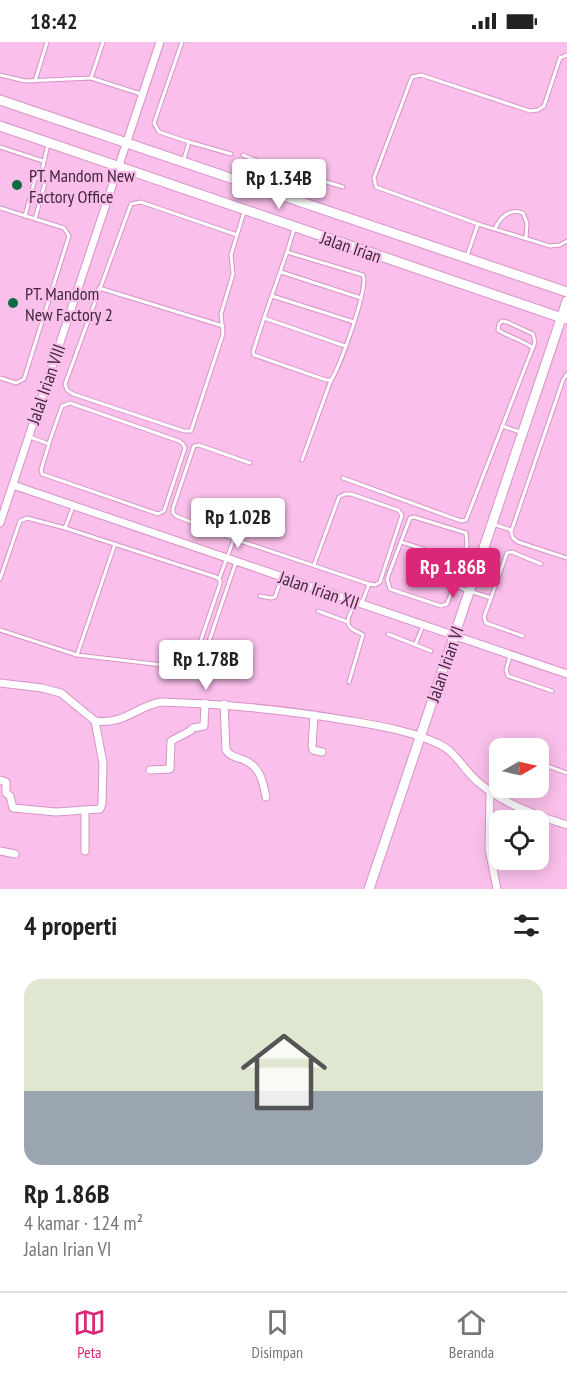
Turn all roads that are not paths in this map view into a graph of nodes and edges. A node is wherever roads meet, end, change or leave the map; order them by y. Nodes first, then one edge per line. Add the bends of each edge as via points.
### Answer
1 (47, 42) edge
2 (103, 42) edge
3 (160, 42) edge
4 (182, 42) edge
5 (567, 55) edge
6 (0, 75) edge
7 (91, 78) junction
8 (35, 81) junction
9 (142, 94) junction
10 (0, 100) edge
11 (0, 126) edge
12 (49, 142) junction
13 (189, 142) junction
14 (126, 143) junction
15 (0, 147) edge
16 (231, 154) dead end
17 (243, 155) dead end
18 (43, 161) junction
19 (260, 162) junction
20 (182, 163) junction
21 (120, 165) junction
22 (41, 175) junction
23 (250, 186) junction
24 (343, 187) dead end
25 (0, 208) edge
26 (245, 209) junction
27 (25, 216) junction
28 (35, 219) junction
29 (478, 224) junction
30 (295, 227) junction
31 (495, 229) junction
32 (237, 235) junction
33 (526, 238) junction
34 (567, 241) edge
35 (287, 252) junction
36 (466, 258) junction
37 (280, 272) junction
38 (99, 288) junction
39 (567, 292) edge
40 (272, 296) junction
41 (362, 298) junction
42 (567, 301) edge
43 (264, 318) junction
44 (564, 319) edge
45 (354, 322) junction
46 (223, 326) junction
47 (345, 346) junction
48 (533, 348) junction
49 (567, 374) edge
50 (0, 378) edge
51 (331, 380) junction
52 (502, 426) junction
53 (524, 434) junction
54 (28, 437) junction
55 (49, 443) junction
56 (302, 460) dead end
57 (250, 463) dead end
58 (343, 478) dead end
59 (13, 484) junction
60 (73, 505) junction
61 (2, 508) edge
62 (0, 523) edge
63 (492, 524) junction
64 (65, 528) junction
65 (511, 531) junction
66 (234, 539) junction
67 (401, 542) junction
68 (116, 544) junction
69 (423, 549) dead end
70 (227, 558) junction
71 (567, 558) edge
72 (236, 562) junction
73 (541, 564) dead end
74 (314, 565) junction
75 (282, 578) junction
76 (0, 579) edge
77 (219, 579) junction
78 (369, 584) junction
79 (454, 586) junction
80 (470, 591) junction
81 (260, 596) dead end
82 (491, 598) junction
83 (358, 604) junction
84 (318, 611) dead end
85 (348, 622) junction
86 (423, 626) junction
87 (0, 630) edge
88 (388, 634) dead end
89 (523, 636) dead end
90 (455, 637) junction
91 (415, 645) junction
92 (431, 651) dead end
93 (77, 655) junction
94 (511, 656) junction
95 (230, 672) dead end
96 (567, 674) edge
97 (349, 682) dead end
98 (0, 683) edge
99 (552, 691) dead end
100 (205, 703) junction
101 (224, 704) junction
102 (314, 715) junction
103 (95, 721) junction
104 (420, 736) junction
105 (322, 752) dead end
106 (549, 768) edge
107 (150, 771) dead end
108 (567, 773) edge
109 (0, 780) edge
110 (489, 790) edge
111 (266, 797) dead end
112 (490, 798) edge
113 (500, 798) edge
114 (85, 811) junction
115 (567, 825) edge
116 (0, 851) edge
117 (85, 851) dead end
118 (15, 854) dead end
119 (369, 889) edge
120 (497, 889) edge

1 - 8 lane
2 - 7 lane
3 - 9 street, Jalal Irian VIII
4 - 13 lane via 154,123 159,132
5 - 29 lane via 560,58 544,106 534,111 419,74 412,76 375,184 380,190
6 - 8 lane
7 - 8 lane
7 - 9 lane
9 - 14 street, Jalal Irian VIII
10 - 14 street, Jalan Irian
11 - 12 street, Jalan Irian
12 - 18 lane
12 - 21 street, Jalan Irian
13 - 16 lane
13 - 20 lane
14 - 20 street, Jalan Irian
14 - 21 street, Jalal Irian VIII
15 - 18 lane
17 - 19 lane
18 - 22 lane
19 - 23 lane
19 - 24 lane
20 - 23 street, Jalan Irian
21 - 26 street, Jalan Irian
21 - 54 street, Jalal Irian VIII
22 - 27 lane via 35,179
22 - 28 lane via 45,183
23 - 36 street, Jalan Irian
25 - 27 lane
26 - 30 street, Jalan Irian
26 - 32 lane
27 - 28 lane
28 - 50 lane via 64,228 69,236 24,379 16,383
29 - 31 lane
29 - 36 lane
30 - 35 lane
30 - 44 street, Jalan Irian
31 - 33 lane
31 - 33 lane via 510,212 520,212 527,223
32 - 38 lane via 134,202
32 - 46 lane via 231,255 233,274 221,315
33 - 34 lane via 550,246
35 - 37 lane
35 - 41 lane via 363,275
36 - 39 street, Jalan Irian
37 - 40 lane
37 - 41 lane
38 - 46 lane
38 - 46 lane via 64,384 67,390 184,431 193,428
40 - 43 lane
40 - 45 lane
41 - 45 lane
42 - 44 street, Jalan Irian VI
43 - 47 lane
43 - 51 lane via 254,355
44 - 53 street, Jalan Irian VI
45 - 47 lane
47 - 51 lane
48 - 48 lane via 498,330 499,324 507,322 532,334
48 - 52 lane
49 - 65 lane
51 - 56 lane
52 - 53 lane
52 - 58 lane via 469,516 461,521
53 - 63 street, Jalan Irian VI
54 - 55 lane
54 - 59 street, Jalal Irian VIII
55 - 55 lane via 42,474 159,514 164,511 185,448 179,441 70,403 62,406
57 - 66 lane via 194,446 172,508 176,516
59 - 60 street, Jalan Irian XII
59 - 61 street, Jalal Irian VIII
60 - 64 lane
60 - 70 street, Jalan Irian XII
61 - 62 street, Jalal Irian VIII
63 - 65 lane
63 - 80 street, Jalan Irian VI
64 - 68 lane
64 - 76 lane via 21,519
65 - 71 lane via 518,542
66 - 70 lane
66 - 74 lane
67 - 69 lane
67 - 79 lane via 387,579 390,589 443,606
67 - 79 lane via 412,517 466,533 467,545
68 - 77 lane
68 - 93 lane
70 - 72 street, Jalan Irian XII
70 - 77 lane
72 - 75 street, Jalan Irian XII
72 - 95 lane via 203,659 205,664
73 - 82 lane via 507,553
74 - 78 lane
74 - 78 lane via 339,497 348,493 361,497 398,510 402,516 380,582
75 - 81 lane via 275,597
75 - 83 street, Jalan Irian XII
77 - 93 lane via 190,668
78 - 83 lane
79 - 80 lane
80 - 82 lane
80 - 90 street, Jalan Irian VI
82 - 89 lane via 484,617 486,623
83 - 85 lane
83 - 86 street, Jalan Irian XII
84 - 85 lane
85 - 97 lane via 350,628 363,635
86 - 90 street, Jalan Irian XII
86 - 91 lane
87 - 93 lane
88 - 91 lane
90 - 94 street, Jalan Irian XII
90 - 104 street, Jalan Irian VI
91 - 92 lane
94 - 96 street, Jalan Irian XII
94 - 99 lane via 508,675
98 - 103 street via 64,695
100 - 101 street
100 - 103 street via 158,702 116,720
100 - 107 street via 204,726 171,741 170,769
101 - 102 street
101 - 111 street via 226,750 254,764
102 - 104 street
102 - 105 street via 312,746
103 - 114 street via 103,763 102,804 98,810
104 - 110 street via 445,747
104 - 119 street, Jalan Irian VI
106 - 108 lane
109 - 114 street via 6,782 12,808
112 - 120 street via 489,849
113 - 115 street
114 - 117 street
116 - 118 street

